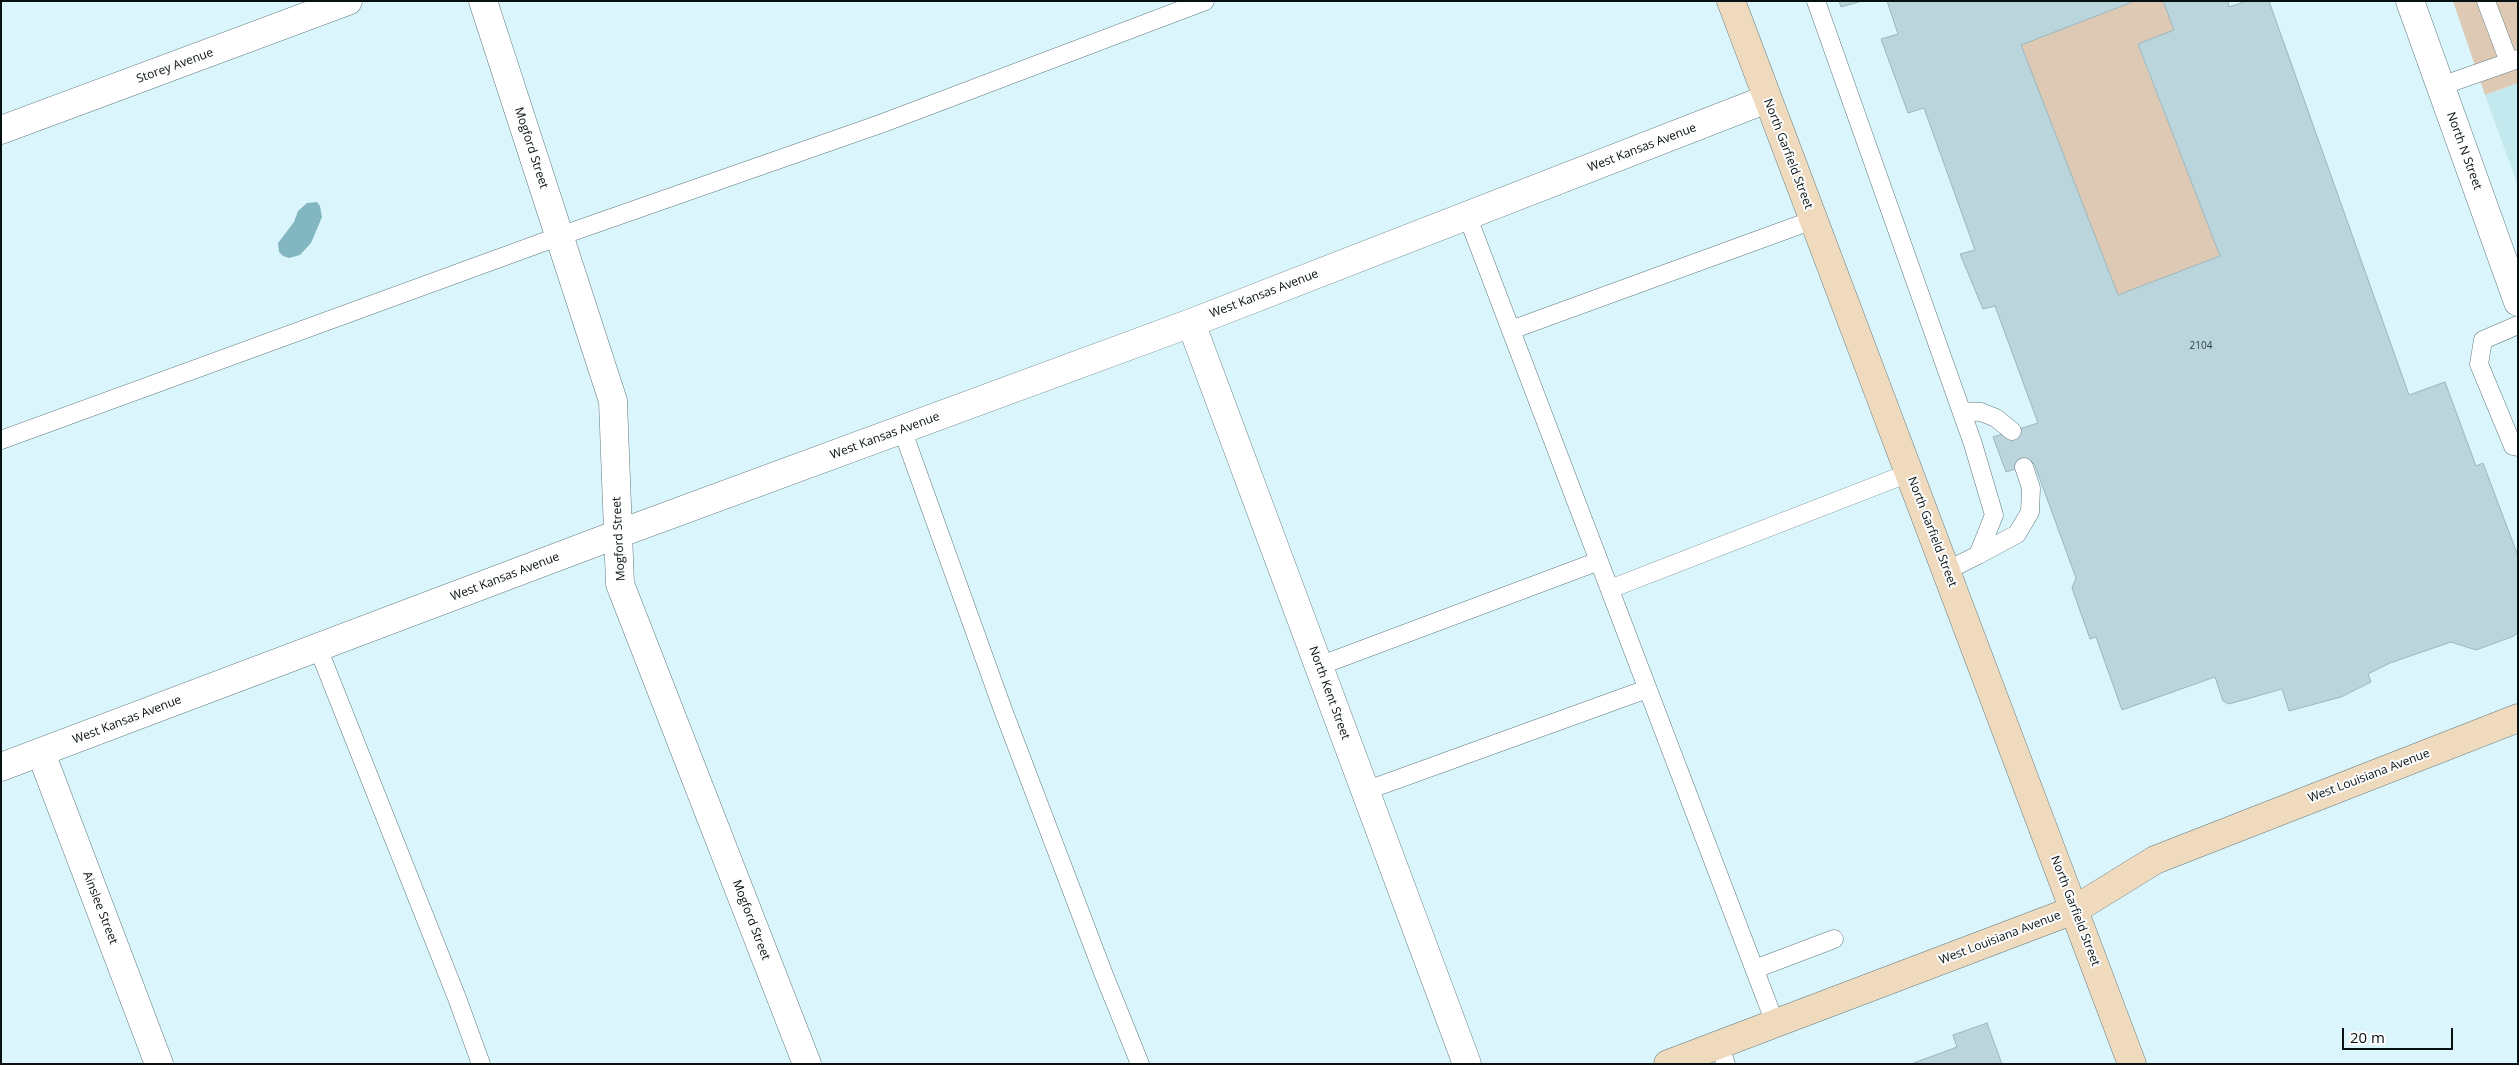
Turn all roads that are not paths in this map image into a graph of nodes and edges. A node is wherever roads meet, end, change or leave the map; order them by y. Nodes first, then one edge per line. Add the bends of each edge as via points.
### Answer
1 (348, 1) edge
2 (482, 1) edge
3 (1205, 1) edge
4 (1731, 1) edge
5 (1816, 1) edge
6 (2410, 1) edge
7 (2486, 1) edge
8 (2513, 61) edge
9 (2441, 86) junction
10 (1767, 99) junction
11 (1, 130) edge
12 (1467, 215) junction
13 (1813, 220) junction
14 (560, 236) junction
15 (2518, 302) edge
16 (1191, 323) junction
17 (2518, 325) edge
18 (1511, 330) junction
19 (1962, 411) junction
20 (902, 430) junction
21 (2012, 431) dead end
22 (1, 440) edge
23 (2518, 447) edge
24 (2024, 467) dead end
25 (1909, 473) junction
26 (618, 534) junction
27 (1978, 555) junction
28 (1599, 561) junction
29 (1946, 571) junction
30 (1610, 589) junction
31 (318, 648) junction
32 (1319, 666) junction
33 (1648, 689) junction
34 (2518, 718) edge
35 (41, 753) junction
36 (1, 767) edge
37 (1365, 791) junction
38 (2074, 910) junction
39 (1834, 939) dead end
40 (1754, 969) junction
41 (1775, 1023) junction
42 (1722, 1054) edge
43 (158, 1064) edge
44 (481, 1064) edge
45 (807, 1064) edge
46 (1140, 1064) edge
47 (1467, 1064) edge
48 (1668, 1064) edge
49 (2132, 1064) edge

1 - 11 street, Storey Avenue
2 - 14 street, Mogford Street
3 - 14 lane via 883,123
4 - 10 main road, North Garfield Street
5 - 19 lane
6 - 9 street, North N Street
7 - 8 lane
8 - 9 lane
9 - 15 street, North N Street
10 - 12 street, West Kansas Avenue
10 - 13 main road, North Garfield Street
12 - 16 street, West Kansas Avenue
12 - 18 lane
13 - 18 lane
13 - 25 main road, North Garfield Street
14 - 22 lane
14 - 26 street, Mogford Street via 613,401
16 - 20 street, West Kansas Avenue
16 - 32 street, North Kent Street
17 - 23 lane via 2483,340 2479,364 2514,446
18 - 28 lane
19 - 21 lane via 1981,412 1996,418
19 - 27 lane via 1994,515
20 - 26 street, West Kansas Avenue
20 - 46 lane via 1003,710
24 - 27 lane via 2031,488 2030,512 2017,534
25 - 29 main road, North Garfield Street
25 - 30 lane
26 - 31 street, West Kansas Avenue
26 - 45 street, Mogford Street via 620,584
27 - 29 lane
28 - 30 lane
28 - 32 lane
29 - 38 main road, North Garfield Street
30 - 33 lane
31 - 35 street, West Kansas Avenue
31 - 44 lane
32 - 37 street, North Kent Street
33 - 37 lane
33 - 40 lane
34 - 38 main road, West Louisiana Avenue via 2155,860
35 - 36 street, West Kansas Avenue
35 - 43 street, Ainslee Street
37 - 47 street, North Kent Street
38 - 41 main road, West Louisiana Avenue
38 - 49 main road, North Garfield Street
39 - 40 lane
40 - 41 lane
41 - 42 main road, West Louisiana Avenue
42 - 48 main road, West Louisiana Avenue

